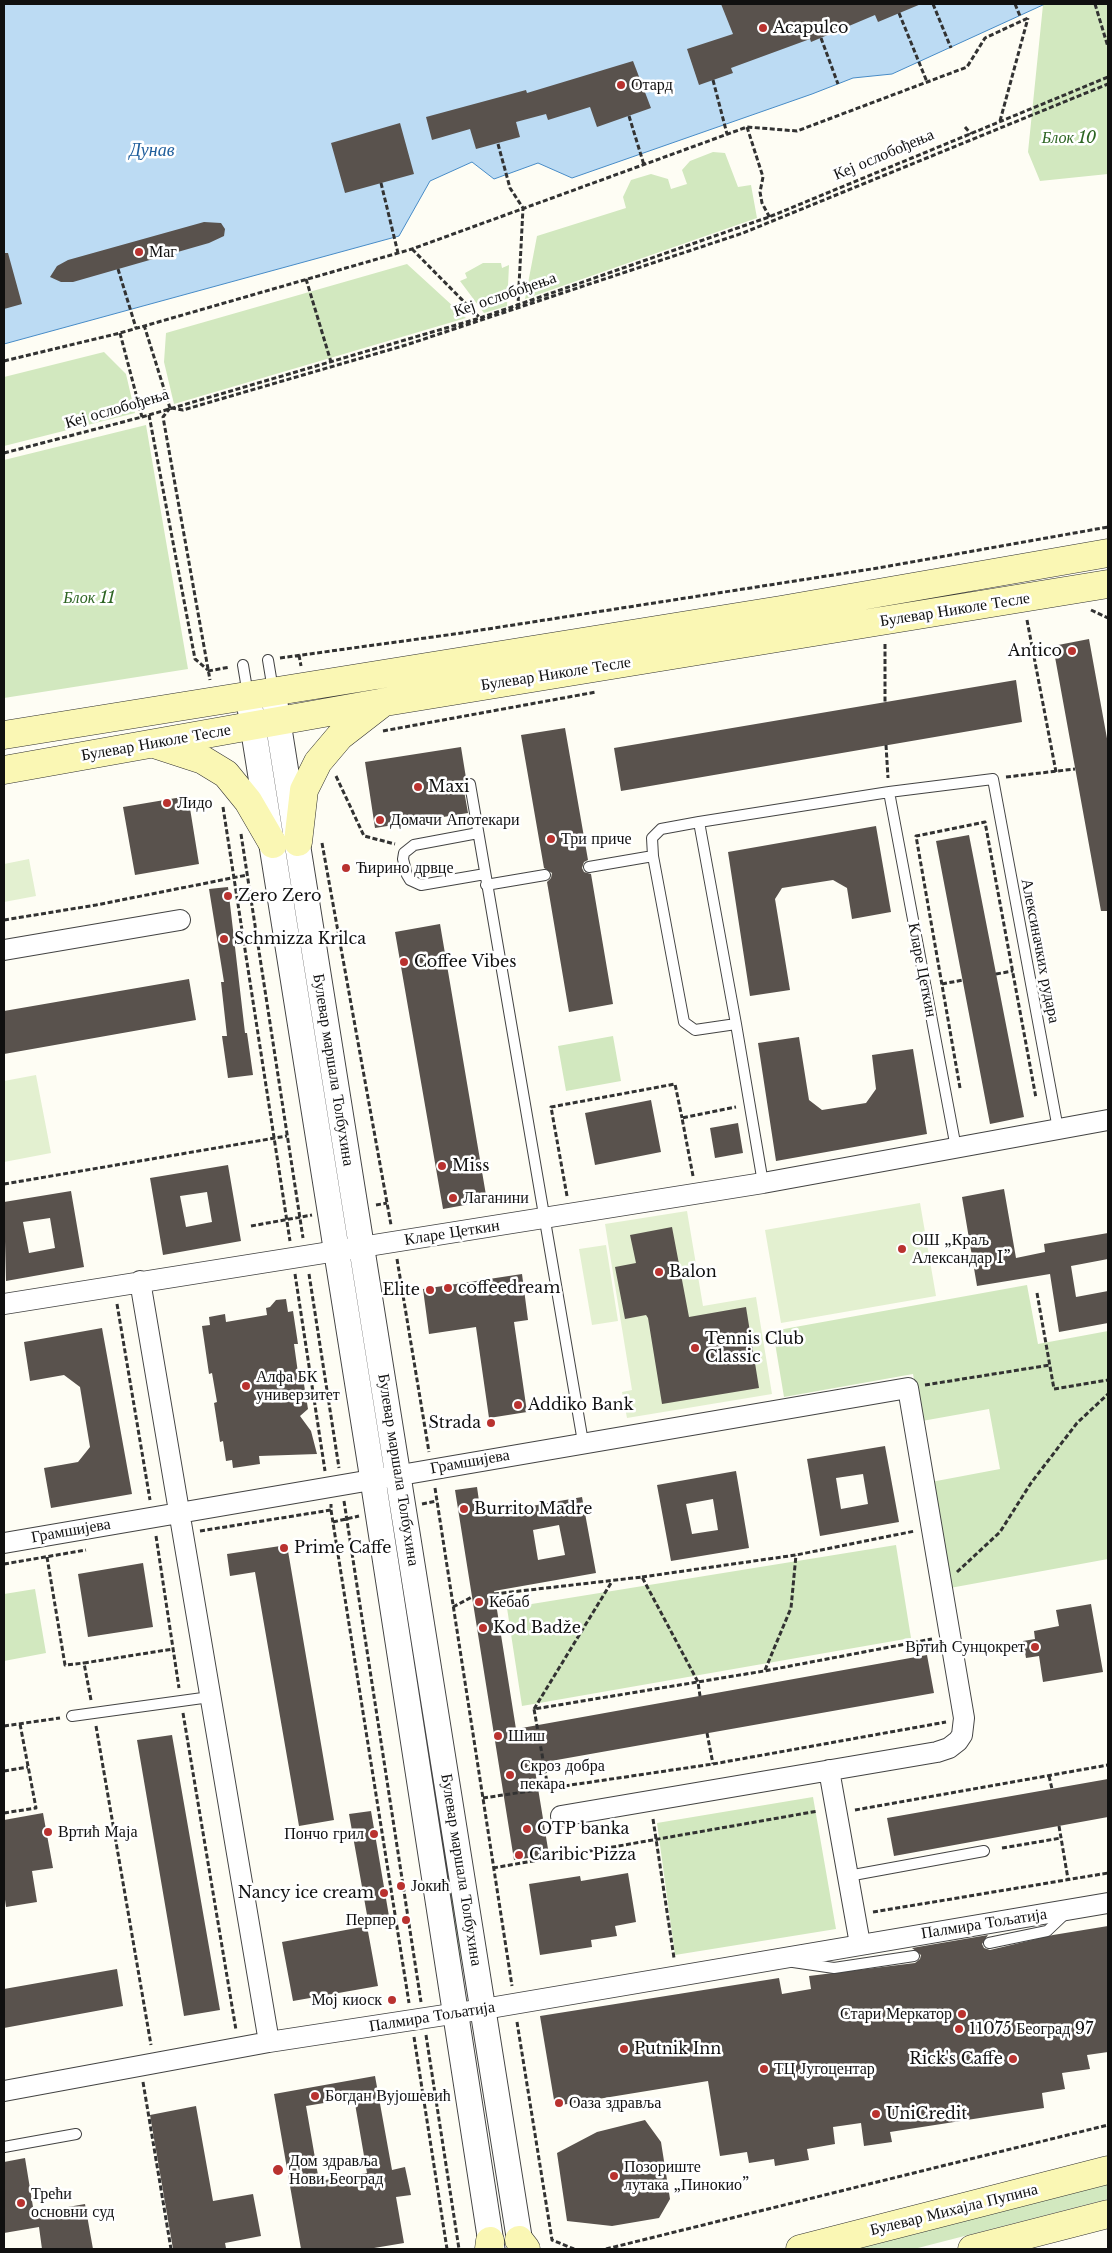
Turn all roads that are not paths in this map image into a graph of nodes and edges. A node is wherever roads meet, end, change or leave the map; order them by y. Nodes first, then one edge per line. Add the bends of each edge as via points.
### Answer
1 (1108, 553) edge
2 (1108, 584) edge
3 (268, 660) road end
4 (243, 665) road end
5 (260, 693) junction
6 (385, 702) junction
7 (266, 724) junction
8 (4, 735) edge
9 (153, 744) junction
10 (4, 770) edge
11 (470, 784) dead end
12 (889, 792) junction
13 (699, 822) junction
14 (478, 833) junction
15 (297, 842) junction
16 (653, 856) junction
17 (589, 867) dead end
18 (485, 874) junction
19 (545, 875) dead end
20 (486, 886) junction
21 (180, 920) dead end
22 (4, 950) edge
23 (736, 1024) junction
24 (1108, 1120) edge
25 (1058, 1129) junction
26 (956, 1148) junction
27 (763, 1183) junction
28 (544, 1219) junction
29 (360, 1248) junction
30 (335, 1251) junction
31 (140, 1281) junction
32 (4, 1304) edge
33 (583, 1442) junction
34 (399, 1474) junction
35 (373, 1480) junction
36 (179, 1513) junction
37 (4, 1543) edge
38 (210, 1697) junction
39 (72, 1716) road end
40 (829, 1770) junction
41 (561, 1816) dead end
42 (984, 1851) dead end
43 (848, 1876) junction
44 (1108, 1903) edge
45 (1069, 1910) junction
46 (990, 1943) dead end
47 (860, 1944) junction
48 (914, 1956) dead end
49 (780, 1958) junction
50 (484, 2009) junction
51 (455, 2014) junction
52 (269, 2042) junction
53 (4, 2091) edge
54 (76, 2134) dead end
55 (4, 2147) edge
56 (1108, 2170) edge
57 (1108, 2214) edge
58 (1011, 2244) edge
59 (490, 2246) edge
60 (522, 2246) edge
61 (800, 2249) edge
62 (972, 2249) edge

1 - 5 main road, Булевар Николе Тесле via 798,607
2 - 6 main road, Булевар Николе Тесле
3 - 5 lane
4 - 5 lane
5 - 7 street, Булевар маршала Толбухина
5 - 8 main road, Булевар Николе Тесле
6 - 7 main road, Булевар Николе Тесле
6 - 15 main road via 340,736 318,762 304,790
7 - 9 main road, Булевар Николе Тесле
7 - 15 street, Булевар маршала Толбухина
9 - 10 main road, Булевар Николе Тесле
9 - 15 main road via 203,760 226,774 248,801
11 - 14 lane
12 - 13 lane
12 - 25 lane, Алексиначких рудара via 993,779
12 - 26 lane, Кларе Цеткин
13 - 16 lane via 654,833 651,844
13 - 23 lane
14 - 18 lane
14 - 18 lane via 414,844 403,859 407,875 420,885
15 - 29 street, Булевар маршала Толбухина
15 - 30 street, Булевар маршала Толбухина
16 - 17 lane
16 - 23 lane via 684,1022 695,1030
18 - 20 lane
19 - 20 lane
20 - 28 lane
21 - 22 street
23 - 27 lane
24 - 25 street, Кларе Цеткин
25 - 26 street, Кларе Цеткин
26 - 27 street, Кларе Цеткин
27 - 28 street, Кларе Цеткин
28 - 29 street, Кларе Цеткин
28 - 33 lane
29 - 30 street, Кларе Цеткин
29 - 34 street, Булевар маршала Толбухина
30 - 31 street, Кларе Цеткин
30 - 35 street, Булевар маршала Толбухина
31 - 32 street, Кларе Цеткин
31 - 36 street
33 - 34 street, Грамшијева
33 - 40 street, Грамшијева via 908,1388 964,1718 962,1735 949,1748 937,1752
34 - 35 street, Грамшијева
34 - 50 street, Булевар маршала Толбухина
35 - 36 street, Грамшијева
35 - 51 street, Булевар маршала Толбухина
36 - 37 street, Грамшијева
36 - 38 street
38 - 39 lane
38 - 52 street
40 - 41 street
40 - 43 street via 829,1812
42 - 43 lane
43 - 47 street
44 - 45 street, Палмира Тољатија
45 - 46 lane via 1047,1931
45 - 47 street, Палмира Тољатија
47 - 49 street, Палмира Тољатија
48 - 49 lane via 834,1968
49 - 50 street, Палмира Тољатија
50 - 51 street, Палмира Тољатија
50 - 60 street, Булевар маршала Толбухина
51 - 52 street, Палмира Тољатија
51 - 59 street, Булевар маршала Толбухина
52 - 53 street, Палмира Тољатија
54 - 55 lane
56 - 61 main road, Булевар Михајла Пупина
57 - 58 main road
58 - 62 main road

